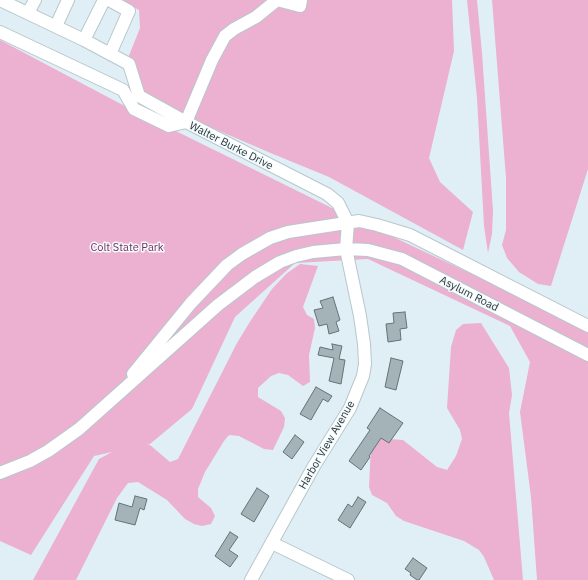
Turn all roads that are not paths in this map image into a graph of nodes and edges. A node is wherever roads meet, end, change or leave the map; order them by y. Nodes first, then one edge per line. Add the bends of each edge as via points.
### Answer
1 (1, 0) edge
2 (35, 0) edge
3 (68, 0) edge
4 (104, 0) edge
5 (109, 0) edge
6 (277, 0) edge
7 (301, 0) edge
8 (28, 14) junction
9 (56, 26) junction
10 (0, 32) edge
11 (84, 40) junction
12 (110, 54) junction
13 (186, 122) junction
14 (348, 223) junction
15 (346, 249) junction
16 (588, 326) edge
17 (588, 355) edge
18 (104, 406) junction
19 (0, 473) edge
20 (272, 543) junction
21 (251, 580) edge
22 (348, 580) edge

1 - 8 street
2 - 8 street
3 - 9 street
4 - 11 street
5 - 12 street via 129,11
6 - 7 street via 300,6
6 - 13 street via 226,36 212,60
8 - 9 street
9 - 11 street
10 - 13 street, Walter Burke Drive via 123,90 134,109 169,126
11 - 12 street
12 - 13 street via 129,64 139,96
13 - 14 street, Walter Burke Drive via 328,194 338,203
14 - 15 street, Harbor View Avenue
14 - 16 street via 377,225 410,236
14 - 18 street via 288,232 270,238 227,265 190,303
15 - 17 street, Asylum Road via 373,251 402,260
15 - 18 street via 296,256 255,277 218,305
15 - 20 street, Harbor View Avenue via 364,344 363,376 350,408
18 - 19 street via 56,446
20 - 21 street, Harbor View Avenue
20 - 22 street

